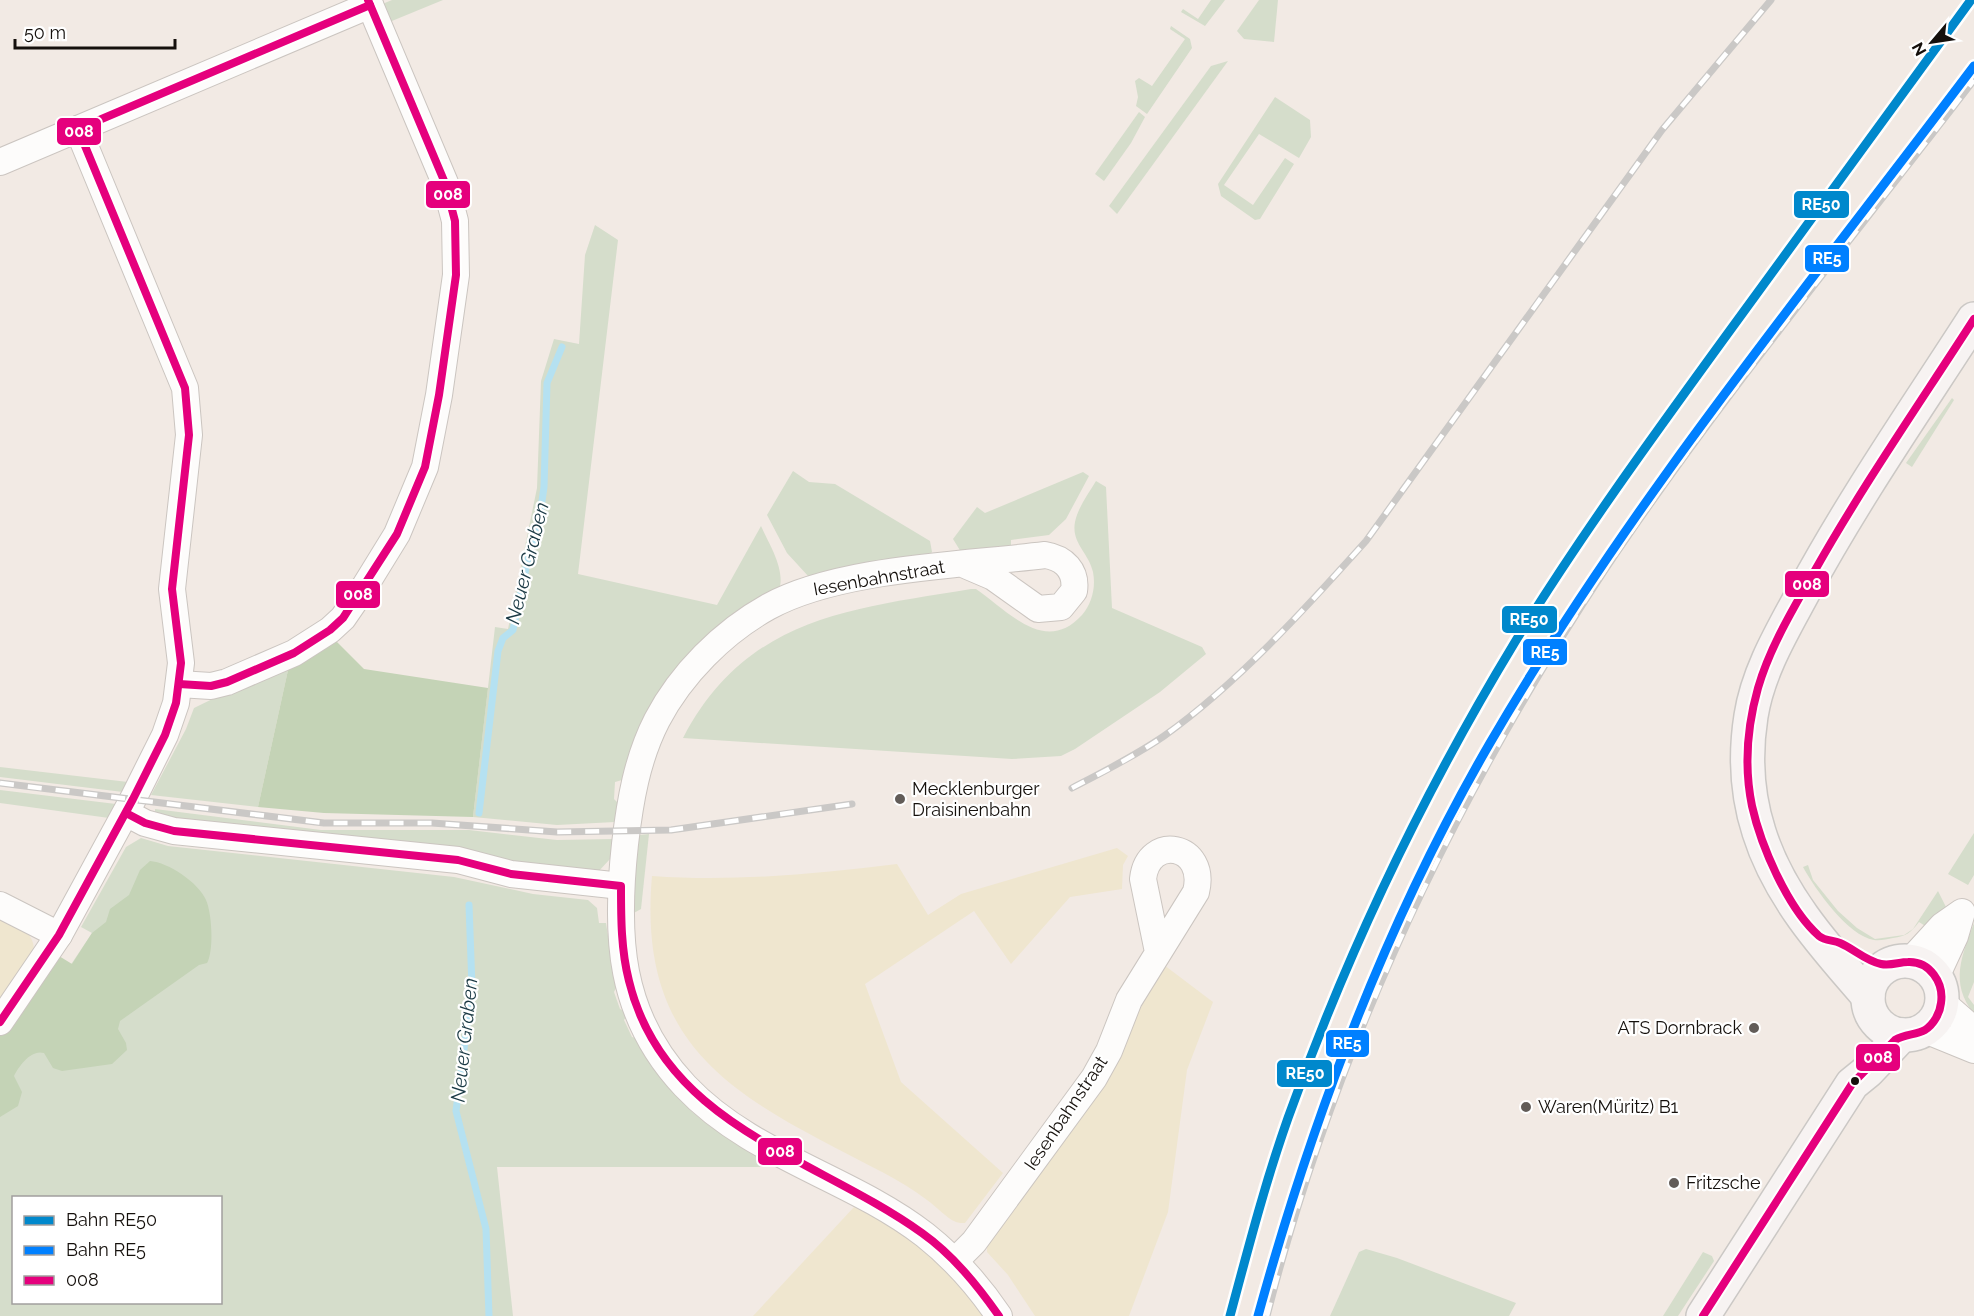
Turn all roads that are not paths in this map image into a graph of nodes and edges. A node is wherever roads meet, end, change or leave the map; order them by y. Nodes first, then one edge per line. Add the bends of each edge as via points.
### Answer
1 (369, 2) edge
2 (78, 129) junction
3 (0, 162) edge
4 (1974, 319) edge
5 (965, 565) dead end
6 (179, 684) junction
7 (126, 813) junction
8 (621, 886) junction
9 (1968, 902) edge
10 (0, 904) edge
11 (59, 935) junction
12 (1820, 937) junction
13 (1158, 952) dead end
14 (1919, 976) junction
15 (1871, 1007) junction
16 (0, 1022) edge
17 (1974, 1030) edge
18 (1913, 1032) junction
19 (1974, 1050) edge
20 (1852, 1084) junction
21 (955, 1261) junction
22 (999, 1316) edge
23 (1703, 1316) edge

1 - 2 street
1 - 6 street via 445,183 455,221 456,275 425,467 397,534 343,618 330,630 294,653 227,682 211,686
2 - 3 street
2 - 6 street via 185,388 189,435 172,589 180,644
4 - 12 main road via 1835,534 1763,672 1751,715 1749,785 1758,831 1781,883
5 - 8 street, Iesenbahnstraat via 817,587 769,606 736,627 710,651 672,696 647,743 632,793
6 - 7 street via 165,735
7 - 8 street via 145,824 174,831 458,861 511,874
7 - 11 street
8 - 21 street, Iesenbahnstraat via 621,949 632,996 653,1042 685,1085 730,1124 901,1219
9 - 14 street via 1942,926
10 - 11 street
11 - 16 street
12 - 14 main road
12 - 15 main road
13 - 21 street, Iesenbahnstraat via 1129,1000 1094,1078 974,1242
14 - 15 main road via 1874,978
14 - 17 street
14 - 18 main road via 1934,1022
15 - 18 main road via 1882,1027
15 - 20 main road
18 - 19 street
18 - 20 main road
20 - 23 main road
21 - 22 street, Iesenbahnstraat

